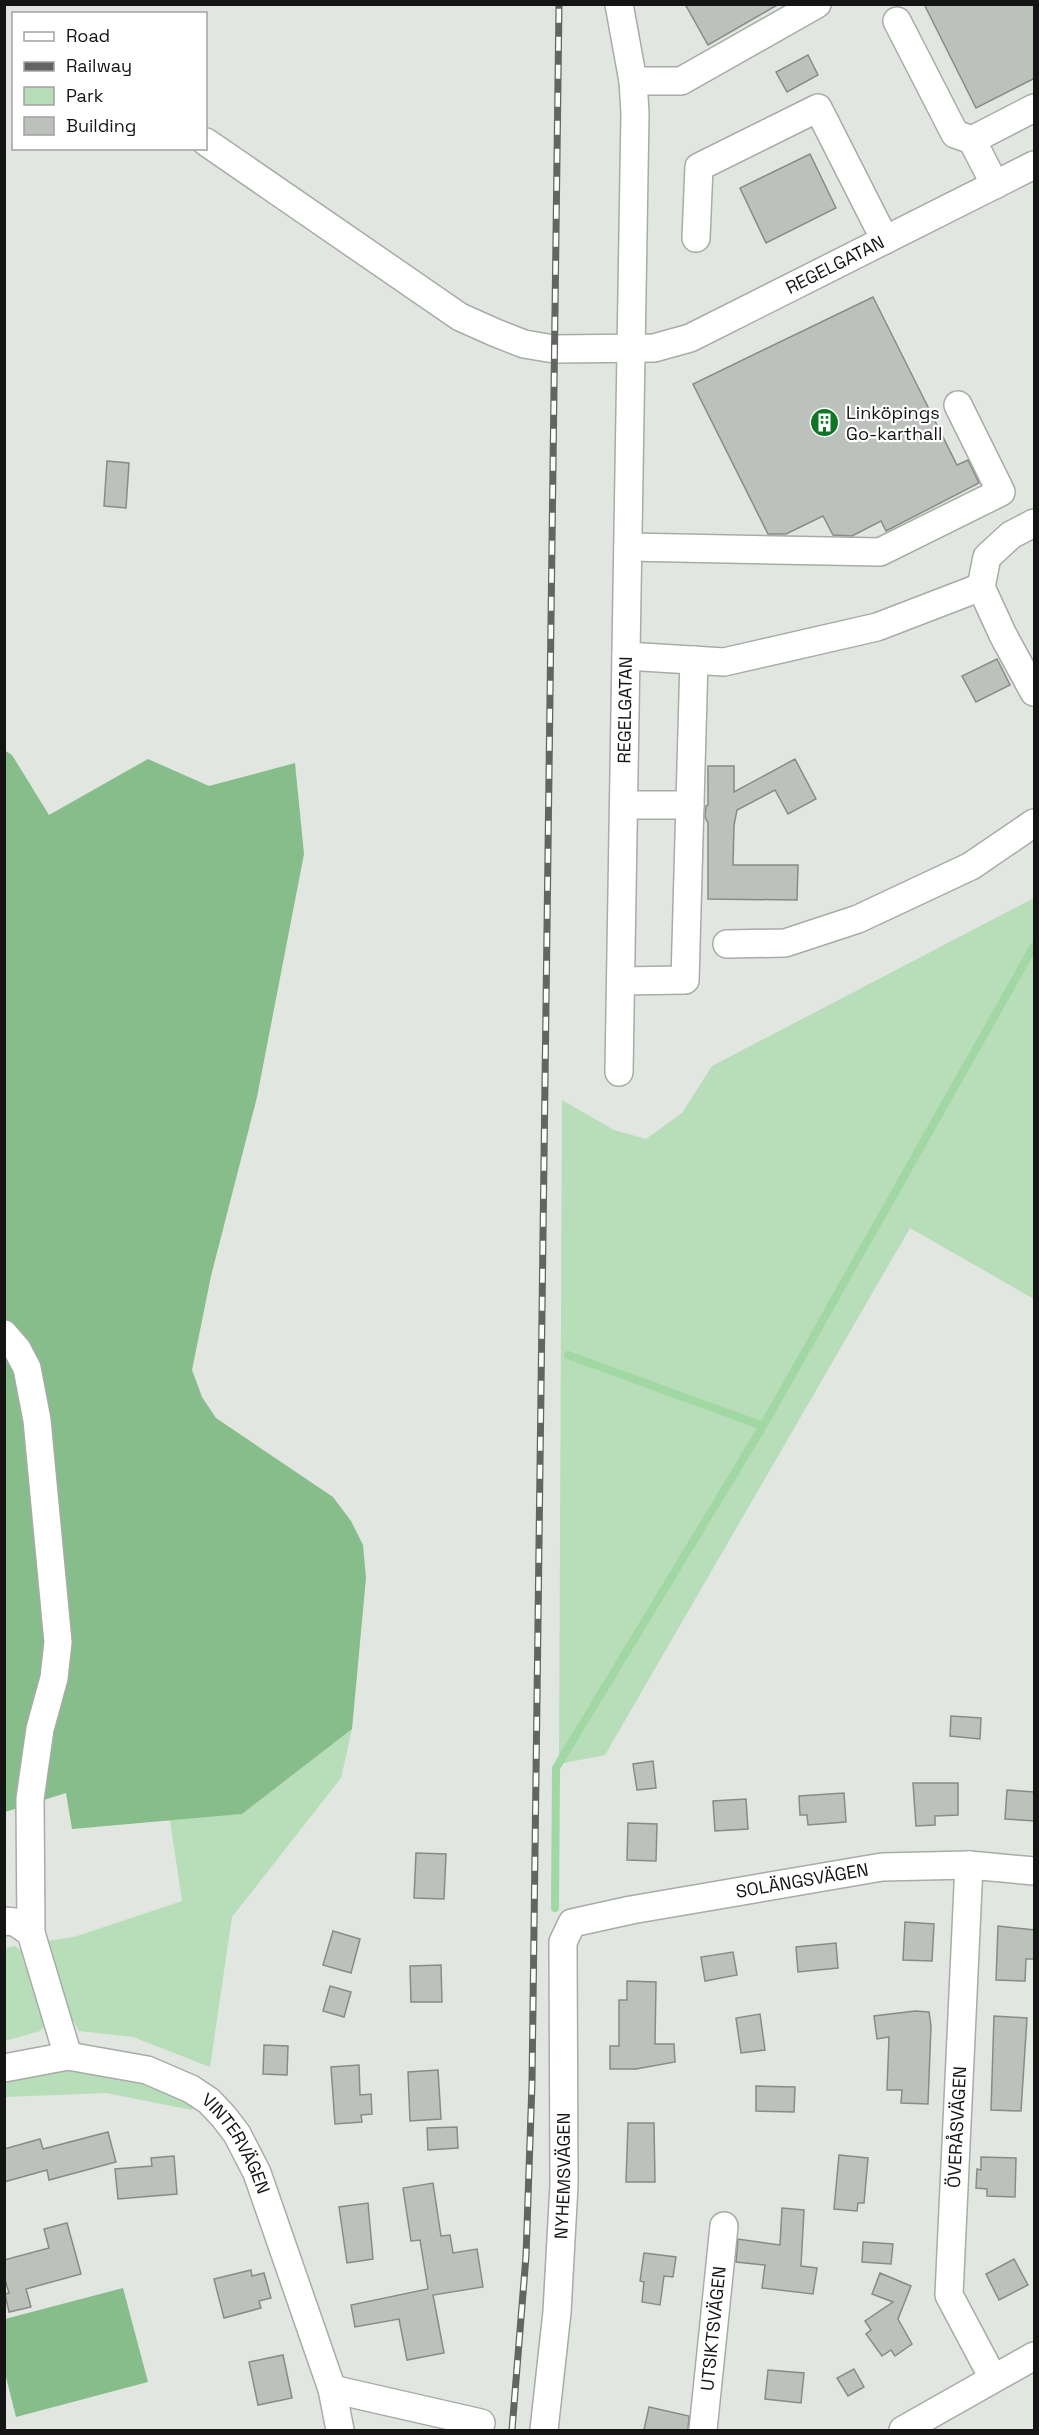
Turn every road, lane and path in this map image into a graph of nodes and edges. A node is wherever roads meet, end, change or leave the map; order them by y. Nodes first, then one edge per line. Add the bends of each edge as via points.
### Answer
1 (619, 4) edge
2 (817, 4) edge
3 (897, 21) dead end
4 (633, 81) junction
5 (1035, 108) edge
6 (972, 140) junction
7 (207, 143) edge
8 (1035, 165) edge
9 (994, 185) junction
10 (696, 238) dead end
11 (885, 240) junction
12 (631, 348) junction
13 (958, 405) dead end
14 (1035, 523) edge
15 (628, 547) junction
16 (981, 587) junction
17 (626, 656) junction
18 (694, 660) junction
19 (1035, 692) edge
20 (624, 805) junction
21 (690, 805) junction
22 (1035, 823) edge
23 (727, 944) dead end
24 (621, 981) junction
25 (619, 1072) dead end
26 (4, 1334) edge
27 (969, 1865) junction
28 (1035, 1871) edge
29 (4, 1921) edge
30 (572, 1923) joint
31 (31, 1933) junction
32 (68, 2056) junction
33 (4, 2068) edge
34 (724, 2226) dead end
35 (1035, 2356) edge
36 (993, 2378) junction
37 (332, 2389) junction
38 (481, 2423) dead end
39 (340, 2430) edge
40 (544, 2430) edge
41 (703, 2430) edge
42 (903, 2430) edge

1 - 4 street, REGELGATAN
2 - 4 street via 681,81
3 - 6 street via 955,134
4 - 12 street, REGELGATAN
5 - 6 street
6 - 9 street
7 - 12 street via 460,318 524,344 554,349
8 - 9 street, REGELGATAN
9 - 11 street, REGELGATAN
10 - 11 street via 699,167 818,108
11 - 12 street, REGELGATAN via 690,338 654,348
12 - 15 street, REGELGATAN
13 - 15 street via 1001,492 880,552
14 - 16 street via 1011,535 987,557
15 - 17 street, REGELGATAN
16 - 18 street via 877,627 805,646 724,662
16 - 19 street
17 - 18 street
17 - 20 street, REGELGATAN
18 - 21 street
20 - 21 street
20 - 24 street, REGELGATAN
21 - 24 street via 686,980
22 - 23 street via 971,866 858,919 785,943
24 - 25 street, REGELGATAN
26 - 31 street via 27,1368 37,1420 58,1642 30,1799
27 - 28 street, SOLÄNGSVÄGEN
27 - 30 street, SOLÄNGSVÄGEN via 882,1867
27 - 36 street, ÖVERÅSVÄGEN via 949,2295
29 - 31 street via 15,1922
30 - 40 street, NYHEMSVÄGEN via 563,1942 564,2185 557,2312
31 - 32 street
32 - 33 street, VINTERVÄGEN
32 - 37 street, VINTERVÄGEN via 171,2078 209,2101 224,2117 257,2173
34 - 41 street, UTSIKTSVÄGEN
35 - 36 street
36 - 42 street
37 - 38 street
37 - 39 street, VINTERVÄGEN

